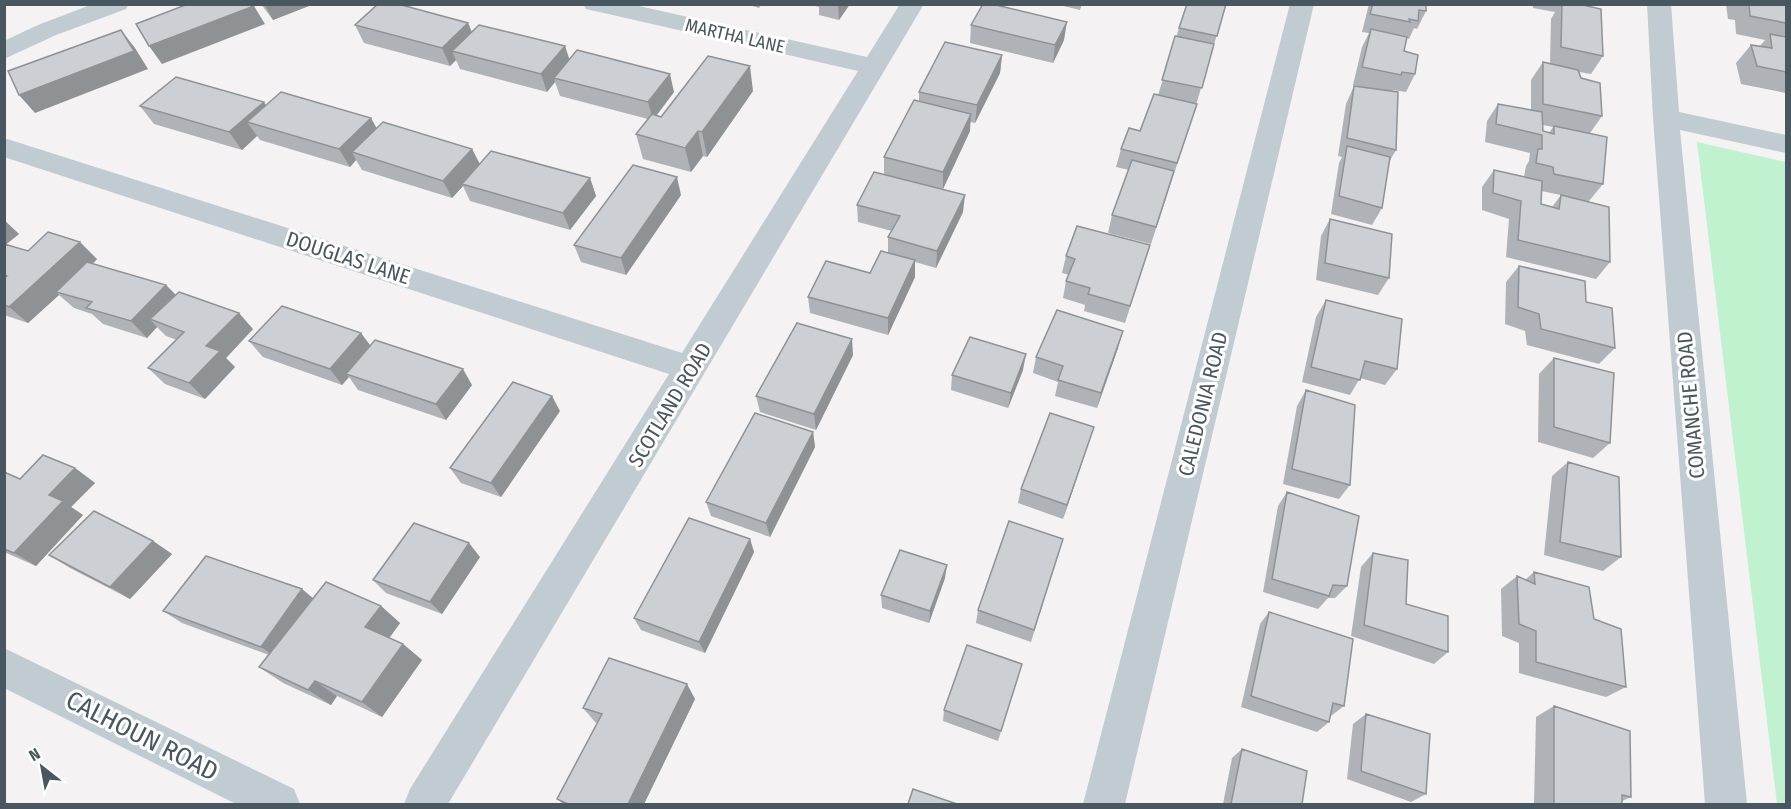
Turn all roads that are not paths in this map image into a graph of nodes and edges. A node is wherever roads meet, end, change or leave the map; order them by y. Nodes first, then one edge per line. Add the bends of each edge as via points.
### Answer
1 (117, 4) edge
2 (595, 4) edge
3 (912, 4) edge
4 (1302, 4) edge
5 (1659, 4) edge
6 (4, 51) edge
7 (874, 67) junction
8 (1666, 118) junction
9 (1786, 144) edge
10 (4, 147) edge
11 (692, 369) junction
12 (4, 667) edge
13 (279, 804) edge
14 (425, 804) edge
15 (1104, 804) edge
16 (1726, 804) edge

1 - 6 street
2 - 7 street, MARTHA LANE
3 - 7 street, SCOTLAND ROAD
4 - 15 street, CALEDONIA ROAD
5 - 8 street, COMANCHE ROAD
7 - 11 street, SCOTLAND ROAD
8 - 9 street
8 - 16 street, COMANCHE ROAD
10 - 11 street, DOUGLAS LANE
11 - 14 street, SCOTLAND ROAD
12 - 13 street, CALHOUN ROAD

